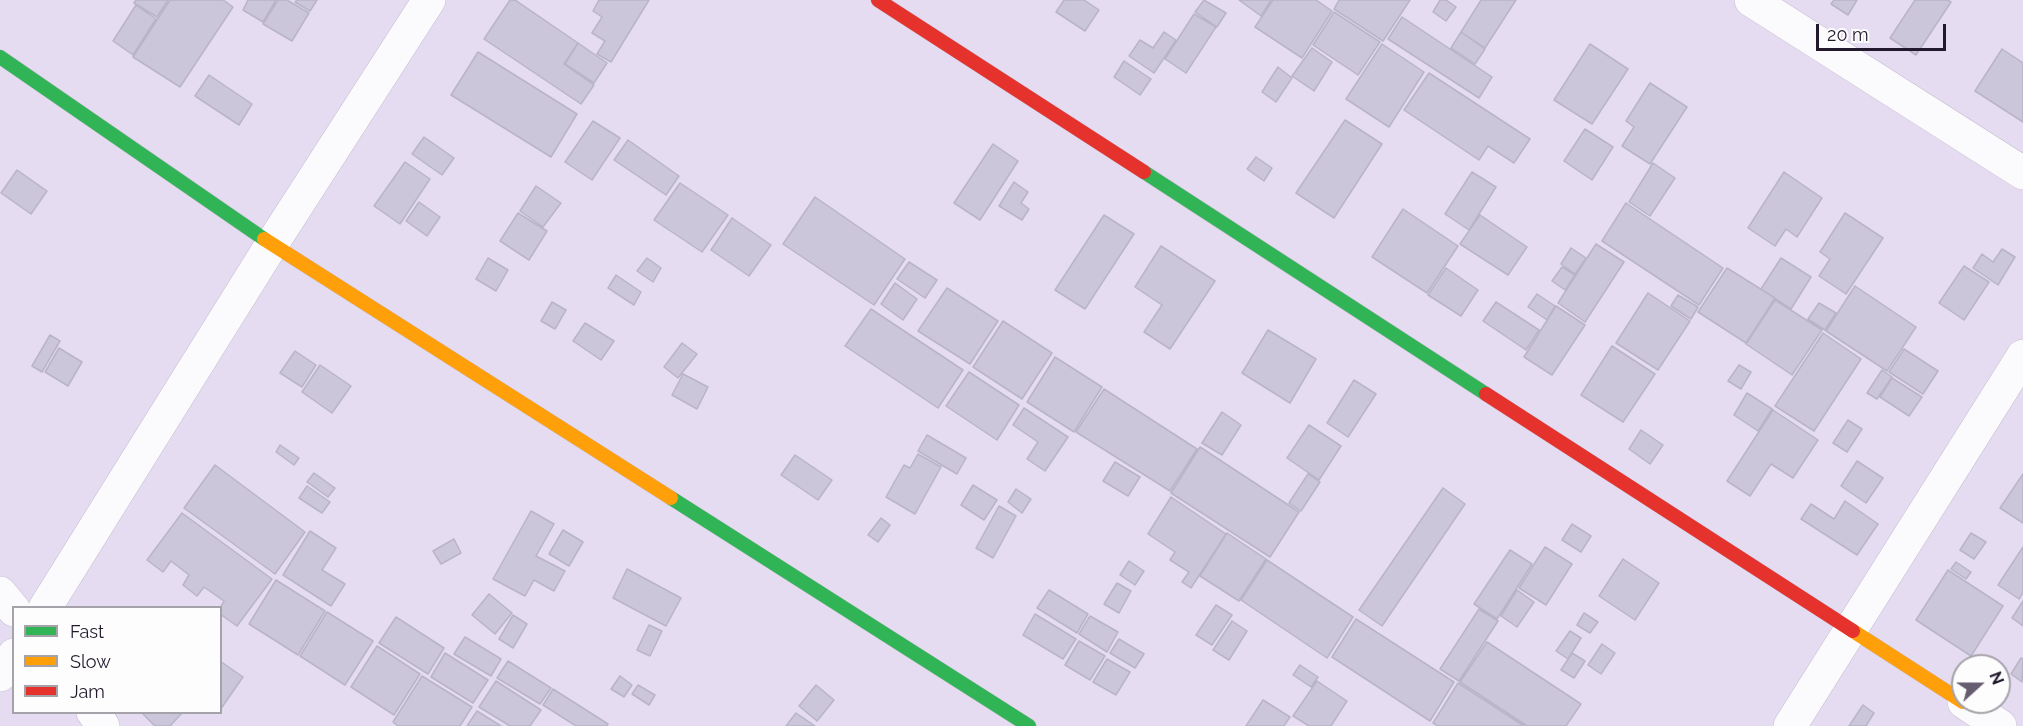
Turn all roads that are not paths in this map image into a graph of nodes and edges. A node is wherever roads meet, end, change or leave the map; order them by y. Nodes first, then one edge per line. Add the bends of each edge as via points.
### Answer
1 (429, 0) edge
2 (878, 0) edge
3 (1751, 0) edge
4 (0, 57) edge
5 (2023, 173) edge
6 (272, 244) junction
7 (2023, 356) edge
8 (0, 593) edge
9 (46, 606) edge
10 (12, 608) edge
11 (1851, 628) junction
12 (12, 658) edge
13 (0, 675) edge
14 (1951, 694) edge
15 (1982, 714) edge
16 (1029, 726) edge
17 (1790, 726) edge
18 (2000, 726) edge

1 - 6 street
2 - 11 street
3 - 5 street
4 - 6 street
6 - 9 street
6 - 16 street
7 - 11 street
8 - 10 street
11 - 14 street
11 - 17 street
12 - 13 street
15 - 18 street

